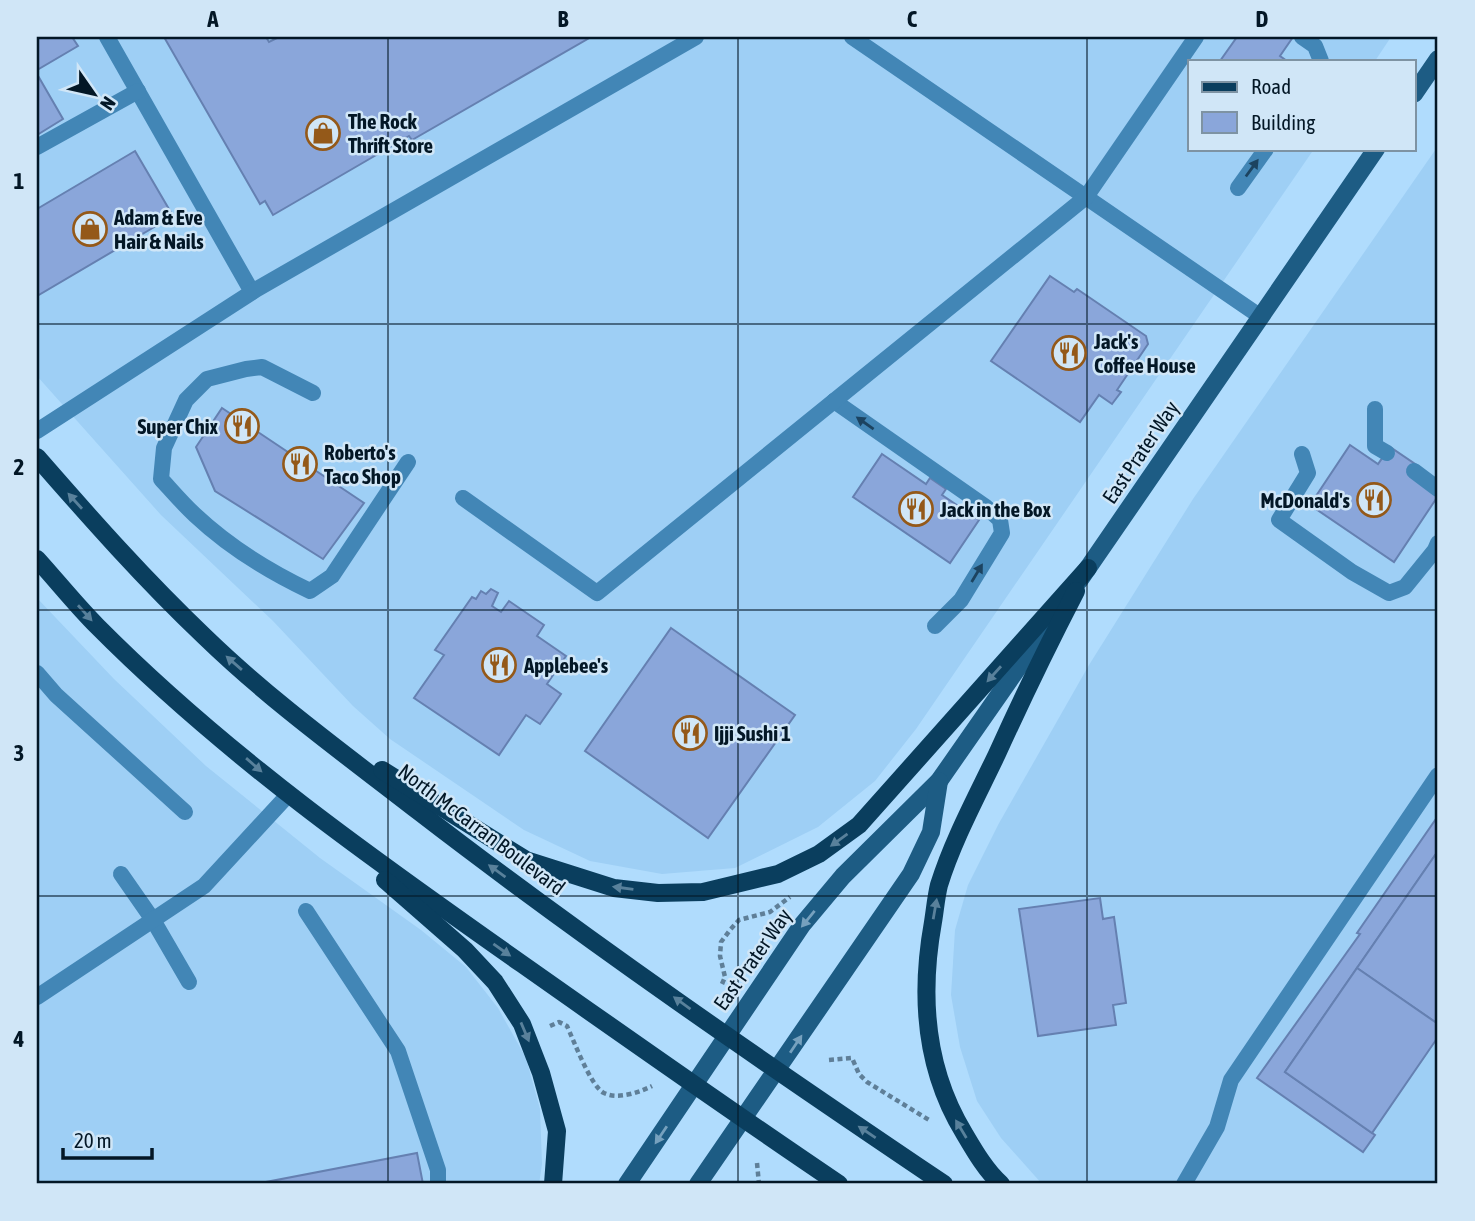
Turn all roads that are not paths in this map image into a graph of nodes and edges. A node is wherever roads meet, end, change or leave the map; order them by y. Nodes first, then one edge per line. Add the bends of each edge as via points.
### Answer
1 (107, 37) edge
2 (696, 37) edge
3 (852, 37) edge
4 (1196, 37) edge
5 (1302, 37) edge
6 (1438, 59) edge
7 (1321, 60) edge
8 (138, 91) junction
9 (1416, 91) edge
10 (37, 147) edge
11 (1265, 150) edge
12 (1375, 150) edge
13 (1238, 187) dead end
14 (1086, 198) junction
15 (252, 292) junction
16 (1261, 317) junction
17 (313, 393) dead end
18 (834, 401) junction
19 (1375, 409) dead end
20 (37, 430) edge
21 (1387, 453) dead end
22 (1302, 454) dead end
23 (37, 457) edge
24 (408, 462) dead end
25 (1414, 471) dead end
26 (1438, 489) edge
27 (463, 498) dead end
28 (1438, 543) edge
29 (37, 559) edge
30 (1088, 568) junction
31 (935, 626) dead end
32 (37, 673) edge
33 (286, 709) junction
34 (1438, 775) edge
35 (939, 781) junction
36 (288, 795) junction
37 (186, 812) dead end
38 (121, 874) dead end
39 (306, 911) dead end
40 (153, 920) junction
41 (188, 982) dead end
42 (37, 997) edge
43 (727, 1036) junction
44 (777, 1072) junction
45 (694, 1085) junction
46 (743, 1119) junction
47 (438, 1184) edge
48 (553, 1184) edge
49 (627, 1184) edge
50 (698, 1184) edge
51 (839, 1184) edge
52 (944, 1184) edge
53 (1001, 1184) edge
54 (1184, 1184) edge

1 - 8 lane
2 - 15 lane
3 - 14 lane
4 - 14 lane
5 - 7 lane via 1315,46
6 - 9 main road
8 - 10 lane
8 - 15 lane
13 -> 11 lane
12 - 16 main road, East Prater Way
14 - 16 lane
14 - 18 lane
15 - 20 lane
16 - 30 main road, East Prater Way
17 - 24 lane via 262,367 207,379 186,400 169,436 161,479 230,543 310,591 332,576
18 - 27 lane via 597,593
31 -> 18 lane via 961,600 1002,533 1000,520
19 - 21 lane via 1375,446
22 - 28 lane via 1308,473 1279,520 1352,572 1389,593 1405,587
33 -> 23 main road, North McCarran Boulevard via 132,565
25 - 26 lane
29 -> 36 main road via 97,626
30 -> 33 main road via 859,825 796,867 703,892 614,888 526,860
30 - 35 main road, East Prater Way
53 -> 30 main road via 948,1108 926,1017 929,943 939,886 970,811
32 - 37 lane
43 -> 33 main road, North McCarran Boulevard via 491,867
34 - 54 lane via 1231,1080 1217,1127
35 -> 43 main road, East Prater Way via 843,876 802,925
44 -> 35 main road, East Prater Way via 911,874 932,832
36 - 40 lane via 204,886
36 -> 45 main road
36 -> 48 main road via 465,950 495,982 522,1024 541,1073 557,1131
38 - 40 lane
39 - 47 lane via 398,1051 438,1170
40 - 41 lane
40 - 42 lane
43 - 44 main road, North McCarran Boulevard
43 - 45 main road, East Prater Way
44 - 46 main road, East Prater Way
52 -> 44 main road, North McCarran Boulevard
45 - 46 main road
45 -> 49 main road, East Prater Way
46 - 50 main road, East Prater Way
46 - 51 main road

